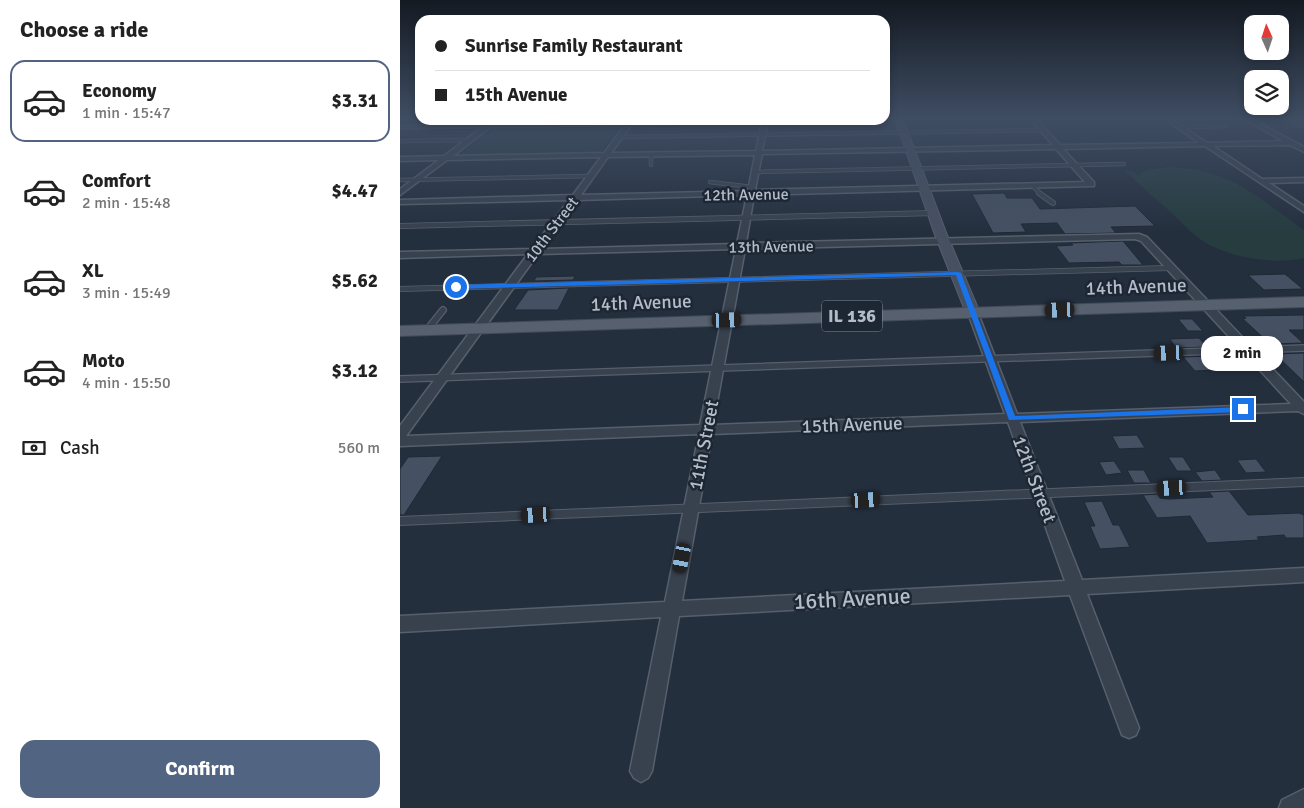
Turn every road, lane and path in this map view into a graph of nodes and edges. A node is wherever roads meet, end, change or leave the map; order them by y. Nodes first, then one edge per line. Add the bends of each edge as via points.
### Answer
1 (514, 157) edge
2 (605, 157) edge
3 (651, 157) edge
4 (758, 157) edge
5 (913, 157) edge
6 (1068, 157) edge
7 (1225, 157) edge
8 (445, 158) junction
9 (400, 159) edge
10 (1124, 164) dead end
11 (651, 165) dead end
12 (1076, 166) junction
13 (918, 169) junction
14 (755, 172) junction
15 (590, 176) junction
16 (400, 180) edge
17 (418, 180) junction
18 (1261, 181) junction
19 (1302, 181) edge
20 (710, 182) dead end
21 (1034, 187) junction
22 (752, 190) junction
23 (925, 190) junction
24 (400, 194) edge
25 (575, 198) junction
26 (400, 202) edge
27 (1053, 203) dead end
28 (1294, 203) junction
29 (1304, 203) edge
30 (1304, 210) edge
31 (935, 214) junction
32 (746, 218) junction
33 (554, 223) junction
34 (400, 226) edge
35 (944, 241) junction
36 (741, 246) junction
37 (533, 252) junction
38 (400, 255) edge
39 (1169, 268) junction
40 (958, 273) junction
41 (734, 280) junction
42 (509, 285) junction
43 (400, 289) edge
44 (1304, 302) edge
45 (1205, 305) junction
46 (443, 310) dead end
47 (973, 312) junction
48 (727, 320) junction
49 (478, 328) junction
50 (400, 330) edge
51 (427, 330) junction
52 (1304, 348) edge
53 (1249, 350) junction
54 (990, 360) junction
55 (717, 370) junction
56 (442, 378) junction
57 (400, 380) edge
58 (1303, 408) edge
59 (1012, 418) junction
60 (706, 429) junction
61 (400, 435) edge
62 (400, 441) edge
63 (1304, 482) edge
64 (1041, 493) junction
65 (691, 508) junction
66 (400, 521) edge
67 (1304, 575) edge
68 (1076, 587) junction
69 (672, 608) junction
70 (400, 624) edge
71 (1129, 728) dead end
72 (641, 771) dead end
73 (1304, 800) edge
74 (1290, 808) edge

1 - 8 street
2 - 15 street, 10th Street
3 - 11 lane
4 - 14 street, 11th Street
5 - 13 street, 12th Street
6 - 12 street
7 - 18 street
8 - 9 street
8 - 17 street
10 - 12 lane
12 - 13 lane
12 - 21 street, 12th Avenue via 1092,184
13 - 14 lane
13 - 23 street, 12th Street
14 - 22 street, 11th Street
15 - 17 lane
15 - 25 street, 10th Street
16 - 17 lane
17 - 24 street
18 - 19 street
18 - 28 street
20 - 22 lane
21 - 23 street, 12th Avenue
21 - 27 lane
22 - 23 street, 12th Avenue
22 - 25 street, 12th Avenue
22 - 32 street, 11th Street
23 - 31 street, 12th Street
25 - 26 street, 12th Avenue
25 - 33 street, 10th Street
28 - 29 lane
28 - 30 street
31 - 32 lane
31 - 35 street, 12th Street
32 - 33 lane
32 - 36 street, 11th Street
33 - 34 lane
33 - 37 street, 10th Street
35 - 36 street, 13th Avenue
35 - 39 street, 13th Avenue via 1142,237
35 - 40 street, 12th Street
36 - 37 street, 13th Avenue
36 - 41 street, 11th Street
37 - 38 street, 13th Avenue
37 - 42 street, 10th Street
39 - 40 lane
39 - 45 street
40 - 41 lane
40 - 47 street, 12th Street
41 - 42 lane
41 - 48 street, 11th Street
42 - 43 lane
42 - 49 street, 10th Street
44 - 45 main road, 14th Avenue / IL 136
45 - 47 main road, 14th Avenue / IL 136
45 - 53 street
46 - 51 lane
47 - 48 main road, 14th Avenue / IL 136
47 - 54 street, 12th Street
48 - 49 main road, 14th Avenue / IL 136
48 - 55 street, 11th Street
49 - 51 main road, 14th Avenue / IL 136
49 - 56 street, 10th Street
50 - 51 main road, 14th Avenue / IL 136
52 - 53 lane
53 - 54 lane
53 - 58 street
54 - 55 lane
54 - 59 street, 12th Street
55 - 56 lane
55 - 60 street, 11th Street
56 - 57 lane
56 - 61 street, 10th Street
58 - 59 street, 15th Avenue
59 - 60 street, 15th Avenue
59 - 64 street, 12th Street
60 - 62 street, 15th Avenue
60 - 65 street, 11th Street
63 - 64 lane
64 - 65 lane
64 - 68 street, 12th Street
65 - 66 lane
65 - 69 street, 11th Street
67 - 68 street, 16th Avenue
68 - 69 street, 16th Avenue
68 - 71 street, 12th Street
69 - 70 street, 16th Avenue
69 - 72 street, 11th Street
73 - 74 street

